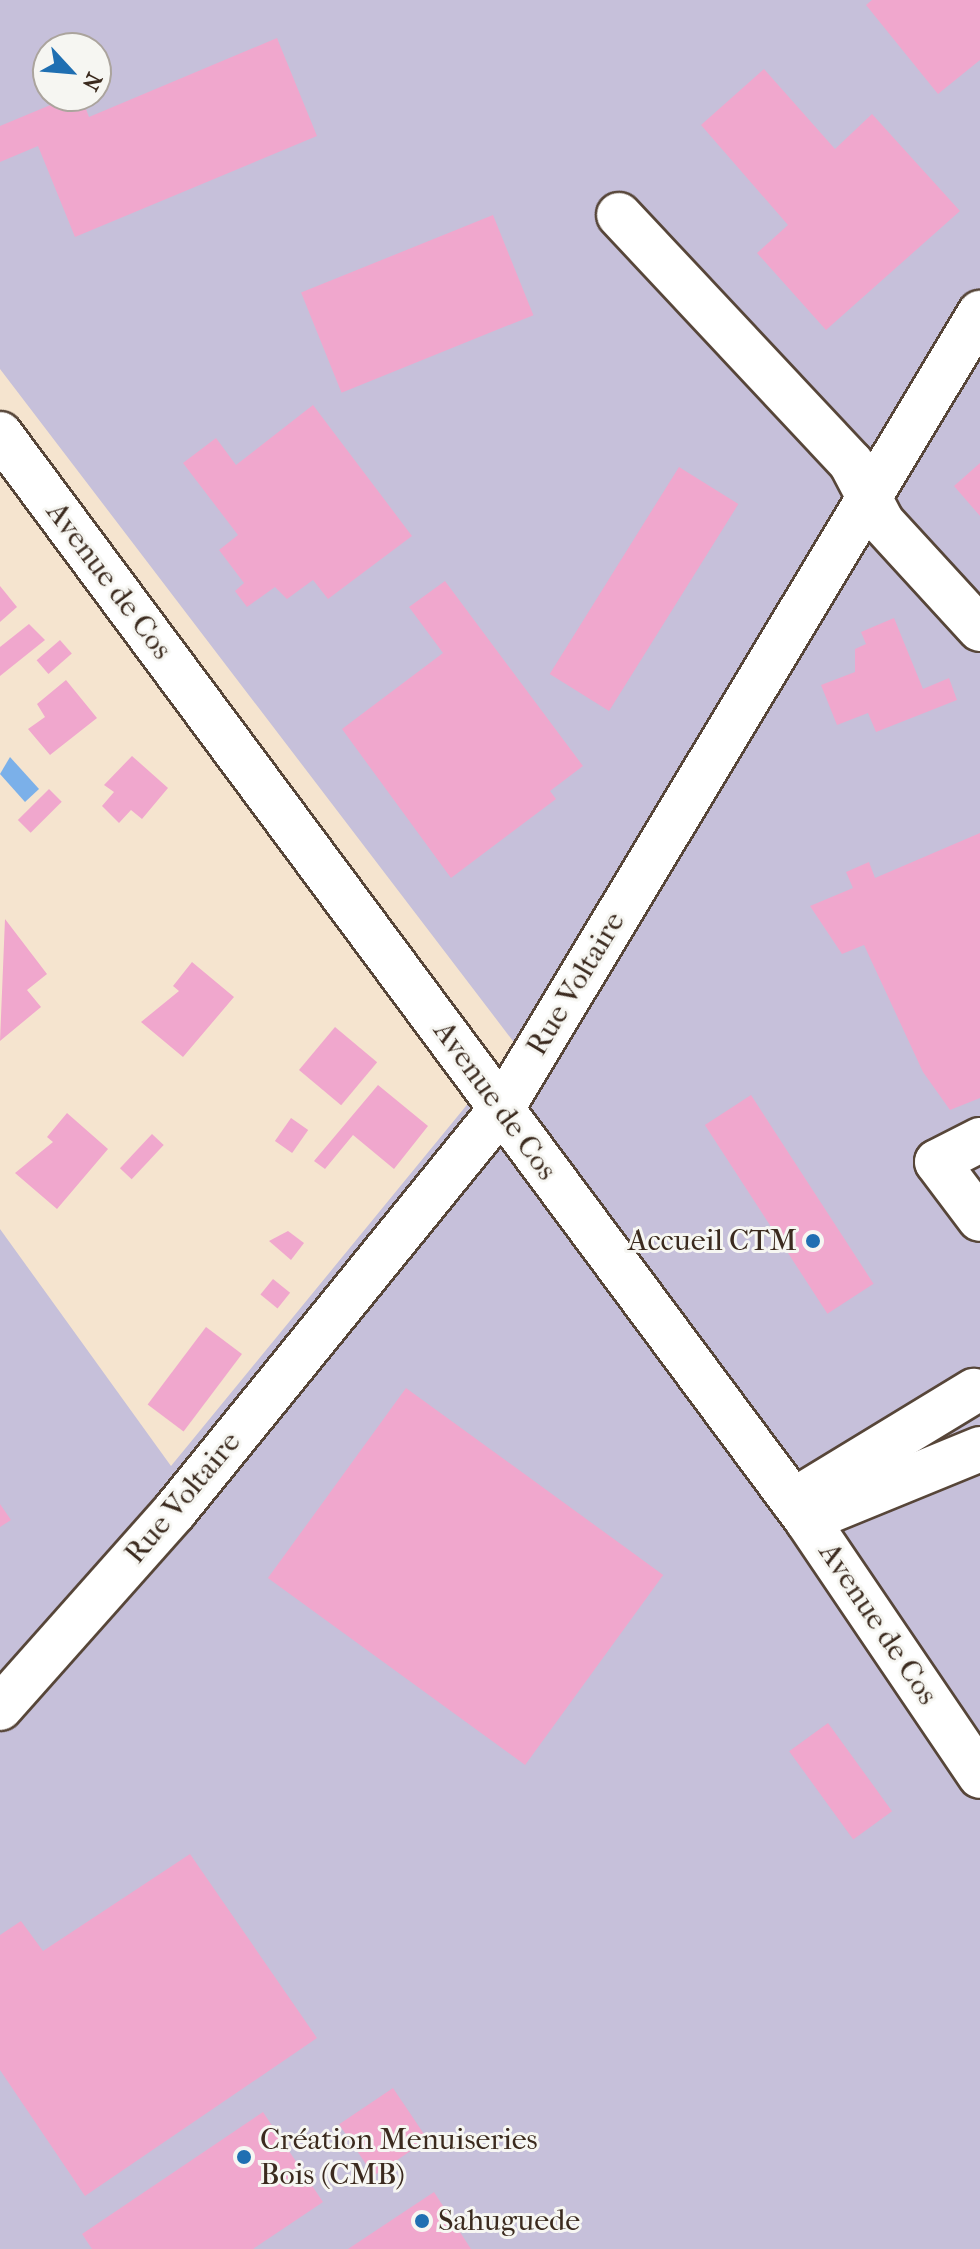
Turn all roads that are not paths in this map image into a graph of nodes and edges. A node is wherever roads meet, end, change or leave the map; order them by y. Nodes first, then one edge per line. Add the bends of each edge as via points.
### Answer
1 (619, 215) dead end
2 (980, 313) edge
3 (0, 434) edge
4 (867, 496) junction
5 (980, 629) edge
6 (502, 1108) junction
7 (980, 1140) edge
8 (980, 1219) edge
9 (978, 1398) edge
10 (980, 1449) edge
11 (800, 1510) junction
12 (0, 1708) edge
13 (980, 1776) edge

1 - 4 street via 851,463
2 - 4 street, Rue Voltaire
3 - 6 street, Avenue de Cos
4 - 5 street via 882,522
4 - 6 street, Rue Voltaire
6 - 11 street, Avenue de Cos
6 - 12 street, Rue Voltaire via 174,1512
7 - 8 street via 937,1162
9 - 11 street
10 - 11 street
11 - 13 street, Avenue de Cos

